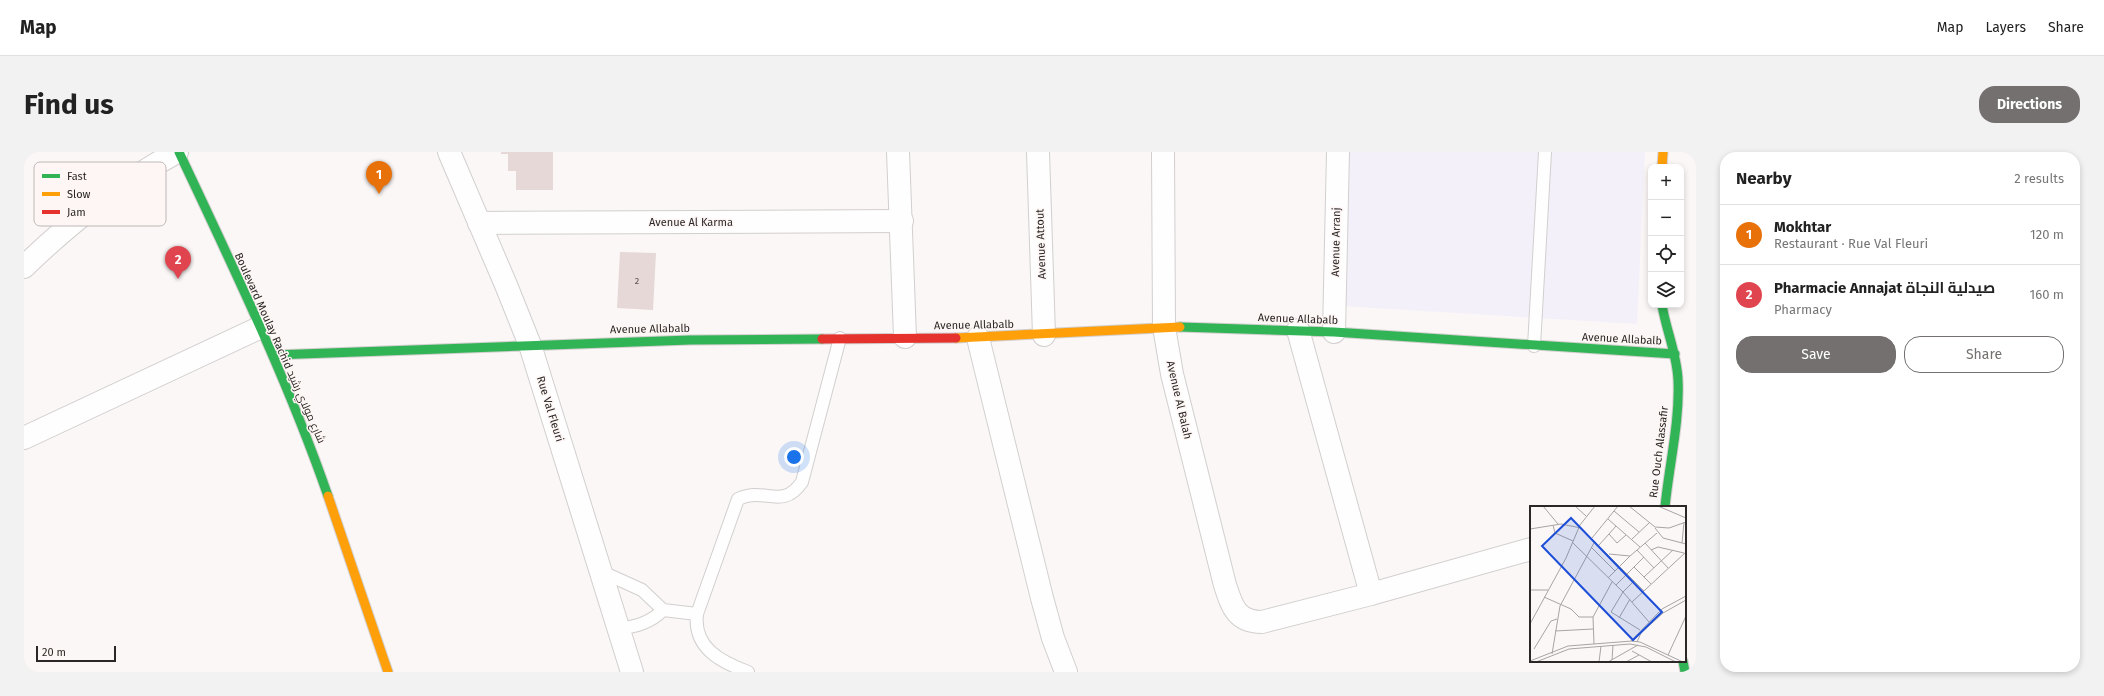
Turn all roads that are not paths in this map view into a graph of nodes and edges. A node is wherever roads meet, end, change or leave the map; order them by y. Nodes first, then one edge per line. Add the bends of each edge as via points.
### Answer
1 (178, 152) edge
2 (449, 152) edge
3 (898, 152) edge
4 (1038, 152) edge
5 (1163, 152) edge
6 (1338, 152) edge
7 (1545, 152) edge
8 (1664, 152) edge
9 (159, 162) edge
10 (1662, 164) edge
11 (902, 221) junction
12 (479, 224) junction
13 (71, 226) edge
14 (24, 267) edge
15 (1663, 308) edge
16 (261, 327) junction
17 (1164, 327) junction
18 (1298, 330) junction
19 (1334, 332) junction
20 (1044, 335) junction
21 (905, 337) junction
22 (840, 338) junction
23 (978, 338) junction
24 (530, 345) junction
25 (1534, 346) junction
26 (1675, 354) junction
27 (273, 355) junction
28 (24, 438) edge
29 (1665, 506) edge
30 (1530, 549) edge
31 (600, 571) junction
32 (1371, 594) junction
33 (663, 610) junction
34 (697, 614) junction
35 (619, 629) junction
36 (1683, 662) edge
37 (388, 672) edge
38 (632, 672) edge
39 (748, 672) edge
40 (1066, 672) edge
41 (1685, 672) edge

1 - 9 street
1 - 16 street, Boulevard Moulay Rachid شارع مولاي رشيد
2 - 12 street, Rue Val Fleuri
3 - 11 street
4 - 20 street, Avenue Attout
5 - 17 street, Avenue Al Balah
6 - 19 street, Avenue Arranj
7 - 25 lane
8 - 10 street
11 - 12 street, Avenue Al Karma
11 - 21 street
12 - 24 street, Rue Val Fleuri via 520,316
13 - 14 street
15 - 26 street, Rue Ouch Alassafir
16 - 27 street, Boulevard Moulay Rachid شارع مولاي رشيد
16 - 28 street
17 - 18 street, Avenue Allabalb
17 - 20 street, Avenue Allabalb
17 - 32 street, Avenue Al Balah via 1172,374 1232,607 1240,616 1251,622 1262,622
18 - 19 street, Avenue Allabalb
18 - 32 street
19 - 25 street, Avenue Allabalb
20 - 23 street, Avenue Allabalb
21 - 22 street, Avenue Allabalb
21 - 23 street, Avenue Allabalb
22 - 24 street, Avenue Allabalb
22 - 34 lane via 802,482 797,489 783,498 748,494 738,499
23 - 40 street via 1042,598
24 - 27 street, Avenue Allabalb
24 - 31 street, Rue Val Fleuri
25 - 26 street, Avenue Allabalb
26 - 29 street, Rue Ouch Alassafir via 1678,380 1675,439
27 - 37 street, Boulevard Moulay Rachid شارع مولاي رشيد via 308,439
30 - 32 street
31 - 33 lane via 642,590
31 - 35 street, Rue Val Fleuri
33 - 34 lane
33 - 35 lane via 642,625
34 - 39 lane via 696,626 707,648 719,659
35 - 38 street, Rue Val Fleuri
36 - 41 street

